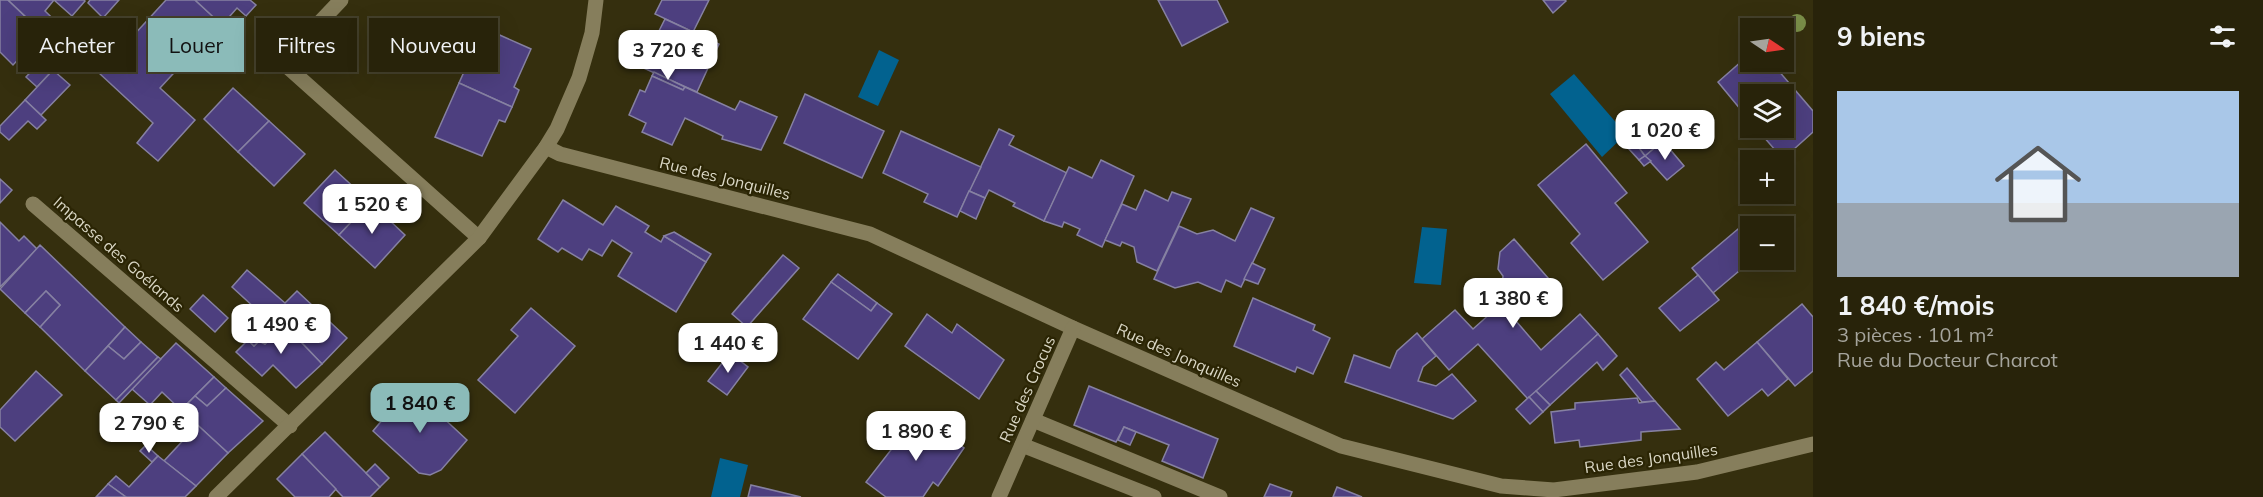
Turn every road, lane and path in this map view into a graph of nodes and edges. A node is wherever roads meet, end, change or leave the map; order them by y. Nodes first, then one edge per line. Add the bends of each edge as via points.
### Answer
1 (341, 0) edge
2 (596, 0) edge
3 (546, 147) junction
4 (33, 204) dead end
5 (479, 238) junction
6 (1073, 328) junction
7 (1033, 420) junction
8 (290, 426) junction
9 (1813, 444) edge
10 (1022, 445) junction
11 (216, 497) edge
12 (999, 497) edge
13 (1154, 497) edge
14 (1220, 497) edge

1 - 5 street via 282,62
2 - 3 street via 592,33 579,78
3 - 5 street
3 - 6 street, Rue des Jonquilles via 560,154 870,234
4 - 8 street, Impasse des Goélands
5 - 8 street
6 - 7 street, Rue des Crocus
6 - 9 street, Rue des Jonquilles via 1341,446 1502,486 1554,490 1697,472
7 - 10 street, Rue des Crocus
7 - 14 street
8 - 11 street
10 - 12 street, Rue des Crocus
10 - 13 street

